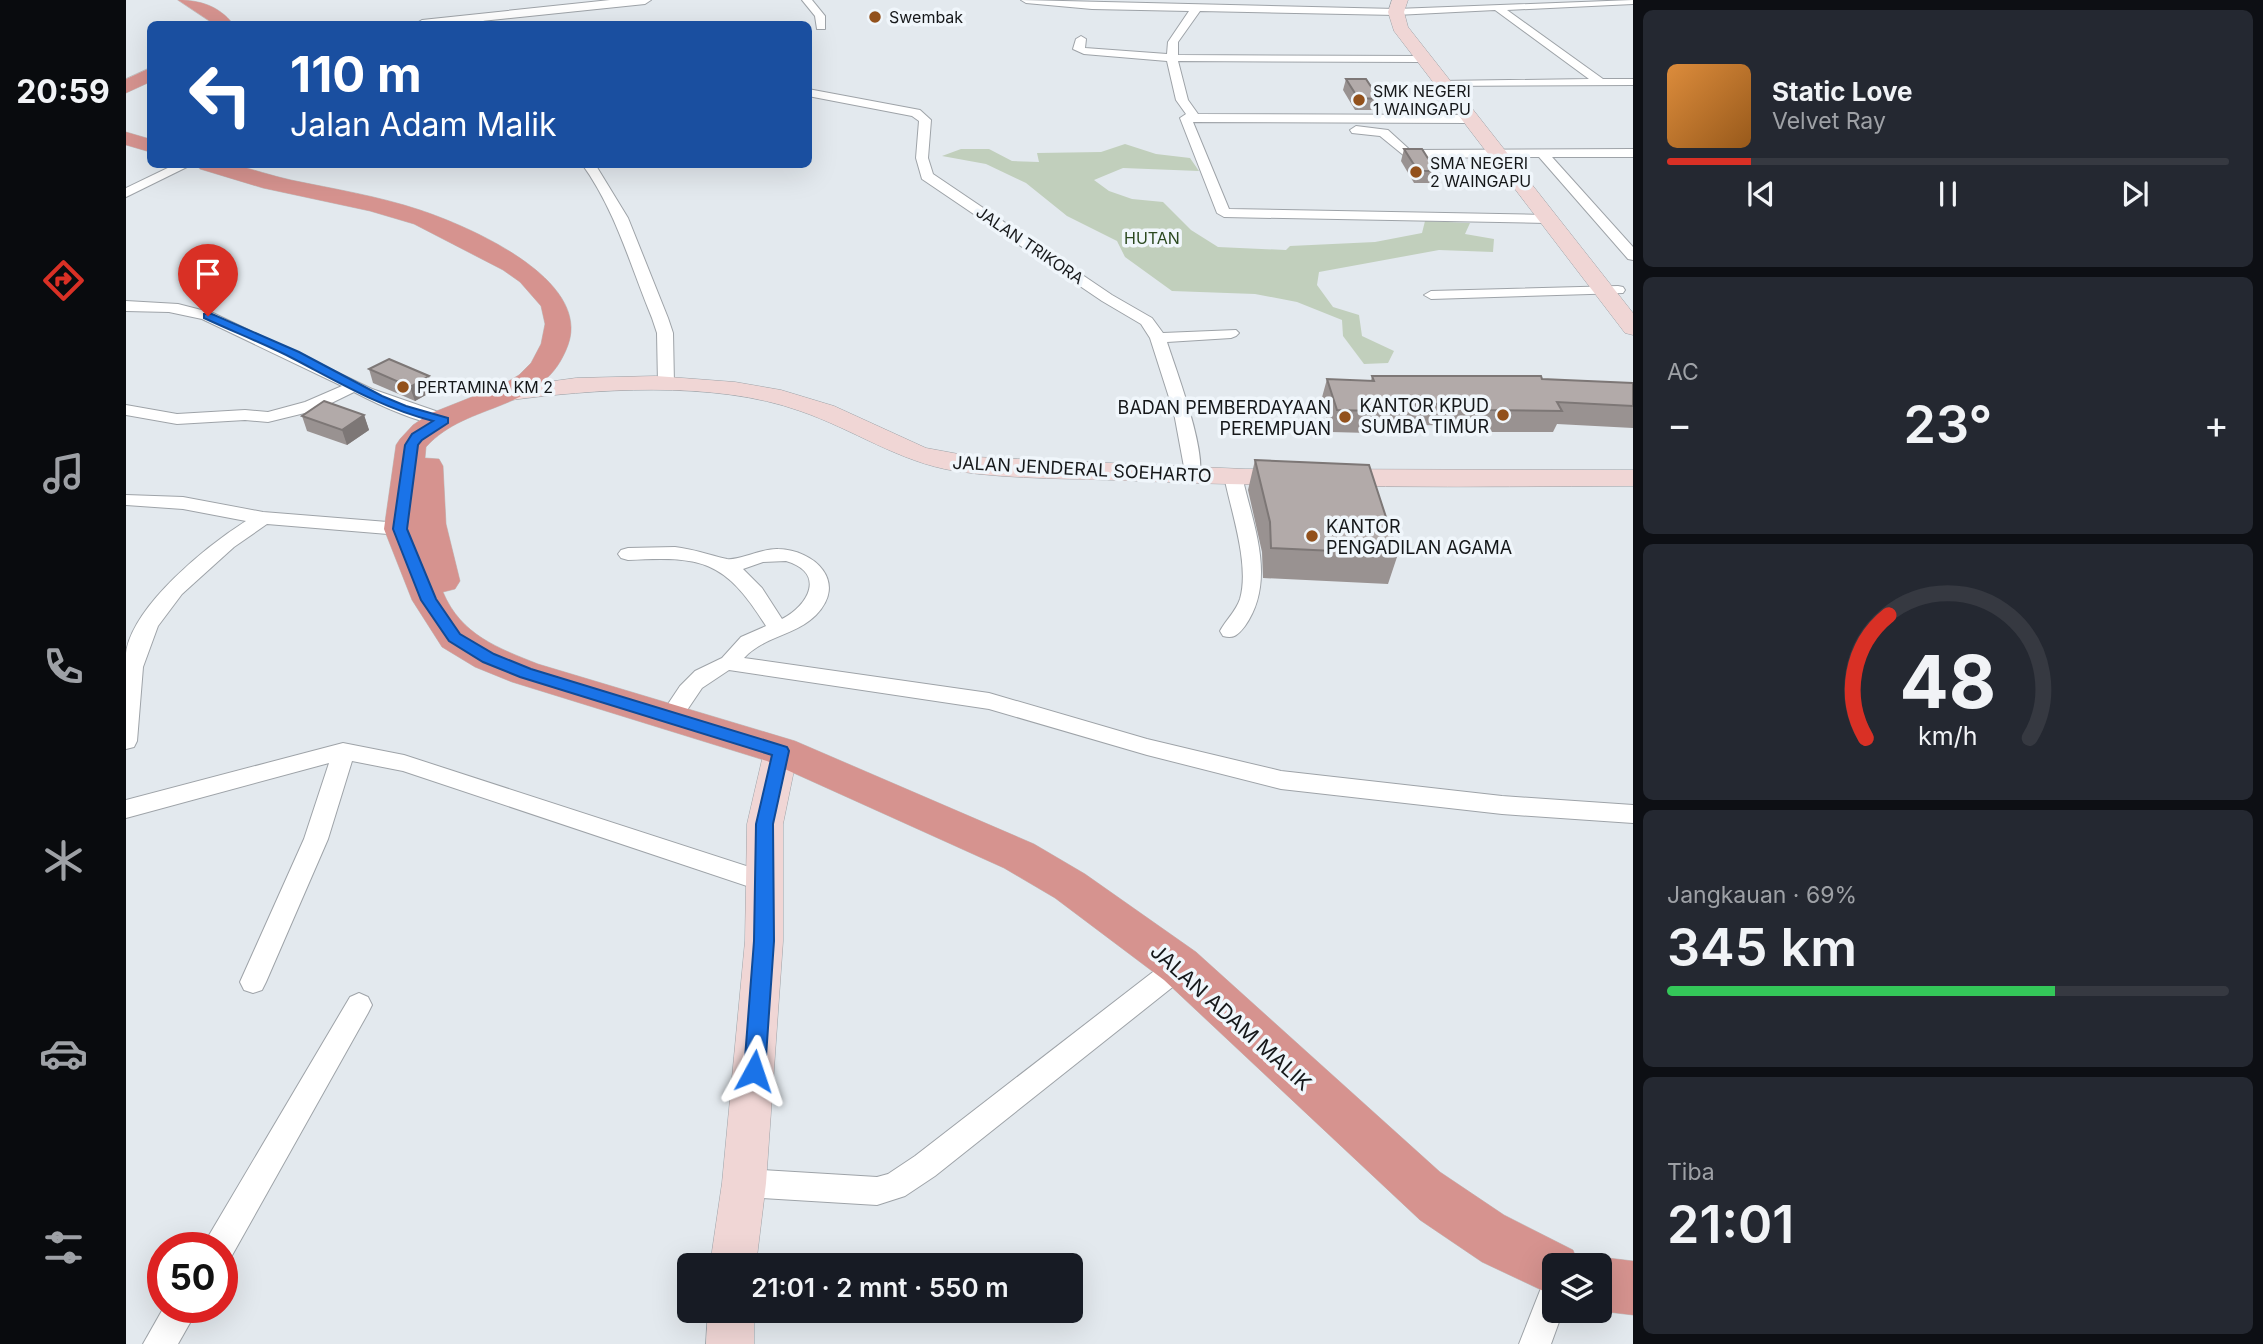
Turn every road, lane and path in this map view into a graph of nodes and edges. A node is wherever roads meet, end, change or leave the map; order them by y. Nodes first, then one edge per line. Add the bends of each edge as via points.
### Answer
1 (187, 0) edge
2 (645, 0) edge
3 (807, 0) edge
4 (1026, 0) edge
5 (622, 1) edge
6 (1633, 1) edge
7 (1404, 6) edge
8 (1498, 8) junction
9 (1196, 9) junction
10 (221, 21) edge
11 (488, 21) edge
12 (821, 27) dead end
13 (1081, 39) dead end
14 (1172, 58) junction
15 (1423, 59) junction
16 (147, 76) edge
17 (1600, 82) junction
18 (1616, 82) junction
19 (1633, 82) edge
20 (1448, 83) junction
21 (126, 87) edge
22 (812, 93) edge
23 (1633, 99) edge
24 (1194, 117) junction
25 (1468, 119) junction
26 (1340, 130) dead end
27 (126, 138) edge
28 (147, 145) edge
29 (1503, 153) junction
30 (1542, 153) junction
31 (1633, 153) edge
32 (179, 168) edge
33 (221, 168) edge
34 (591, 168) edge
35 (126, 193) edge
36 (1547, 219) junction
37 (1633, 256) edge
38 (1610, 290) junction
39 (1431, 295) dead end
40 (126, 306) edge
41 (1633, 308) edge
42 (1633, 328) edge
43 (1231, 332) dead end
44 (1158, 338) junction
45 (541, 369) junction
46 (666, 381) junction
47 (353, 387) junction
48 (504, 394) junction
49 (126, 410) edge
50 (437, 424) junction
51 (1633, 469) edge
52 (1193, 472) junction
53 (1449, 473) junction
54 (1233, 476) junction
55 (1633, 478) edge
56 (126, 500) edge
57 (263, 518) junction
58 (400, 529) junction
59 (628, 554) dead end
60 (728, 568) junction
61 (779, 630) junction
62 (1230, 631) dead end
63 (729, 663) junction
64 (660, 713) junction
65 (126, 741) edge
66 (343, 751) junction
67 (781, 751) junction
68 (126, 809) edge
69 (1633, 814) edge
70 (765, 882) junction
71 (1180, 966) junction
72 (253, 982) dead end
73 (359, 1005) dead end
74 (744, 1183) junction
75 (228, 1232) edge
76 (735, 1253) edge
77 (1542, 1264) edge
78 (1612, 1285) edge
79 (1633, 1288) edge
80 (173, 1323) edge
81 (731, 1323) edge
82 (1543, 1323) edge
83 (159, 1344) edge
84 (730, 1344) edge
85 (1535, 1344) edge

1 - 10 highway
2 - 5 street
3 - 12 street via 820,16
4 - 9 street
5 - 11 street
6 - 8 street
7 - 8 street
7 - 9 street
7 - 15 main road via 1400,28
7 - 20 main road via 1409,22
8 - 17 street
9 - 14 street via 1173,42
13 - 14 street via 1079,49 1084,51
14 - 15 street
14 - 24 street via 1182,100
15 - 20 main road
16 - 21 highway
17 - 18 street
17 - 20 street
18 - 19 street
18 - 23 street
20 - 25 main road
20 - 29 main road
22 - 44 street, JALAN TRIKORA via 916,113 925,120 922,158 927,176 1147,321
24 - 25 street
24 - 36 street via 1186,118 1224,213
25 - 29 main road
26 - 29 street via 1379,131 1408,154
27 - 28 highway
29 - 30 street
29 - 36 main road
29 - 38 main road
30 - 31 street
30 - 37 street
32 - 35 street
33 - 45 highway via 407,213 509,262 533,278 555,305 558,328 554,347
34 - 46 street via 621,220 660,318 665,333
36 - 38 main road
38 - 39 street
38 - 41 main road
38 - 42 main road
40 - 47 street via 169,307 208,316 278,346
43 - 44 street
44 - 52 street, JALAN TRIKORA via 1182,413
45 - 46 main road, JALAN JENDERAL SOEHARTO via 562,376
45 - 48 highway
46 - 48 main road, JALAN JENDERAL SOEHARTO
46 - 52 main road, JALAN JENDERAL SOEHARTO via 807,405 916,453 953,463
47 - 49 street via 268,417 177,419
47 - 50 street
48 - 50 highway
50 - 58 highway, JALAN ADAM MALIK via 411,445
50 - 64 highway, JALAN ADAM MALIK via 426,514 432,549 453,607 474,630 510,650
51 - 53 main road, JALAN JENDERAL SOEHARTO
52 - 53 main road, JALAN JENDERAL SOEHARTO
52 - 54 main road, JALAN JENDERAL SOEHARTO
53 - 54 main road, JALAN JENDERAL SOEHARTO
53 - 55 main road, JALAN JENDERAL SOEHARTO
54 - 62 street via 1252,575 1250,597
56 - 57 street via 183,503
57 - 58 street
57 - 65 street via 216,552 158,608 138,646
58 - 64 highway, JALAN ADAM MALIK via 429,600 455,638 525,673
59 - 60 street via 686,552
60 - 61 street via 746,582
60 - 61 street via 744,559 775,555 802,559 813,570 820,585 818,598 810,610
61 - 63 street via 745,644
63 - 64 street via 709,670
63 - 69 street via 989,701 1281,780 1502,805
64 - 67 highway, JALAN ADAM MALIK
66 - 68 street
66 - 70 street via 404,763
66 - 72 street via 314,843
67 - 70 main road via 765,824
67 - 71 highway, JALAN ADAM MALIK via 1018,856 1070,886
70 - 74 main road
71 - 74 street via 895,1186 877,1191
71 - 77 highway, JALAN ADAM MALIK via 1422,1190 1463,1223
73 - 75 street
74 - 76 main road
78 - 79 highway
80 - 83 street
81 - 84 main road
82 - 85 street

